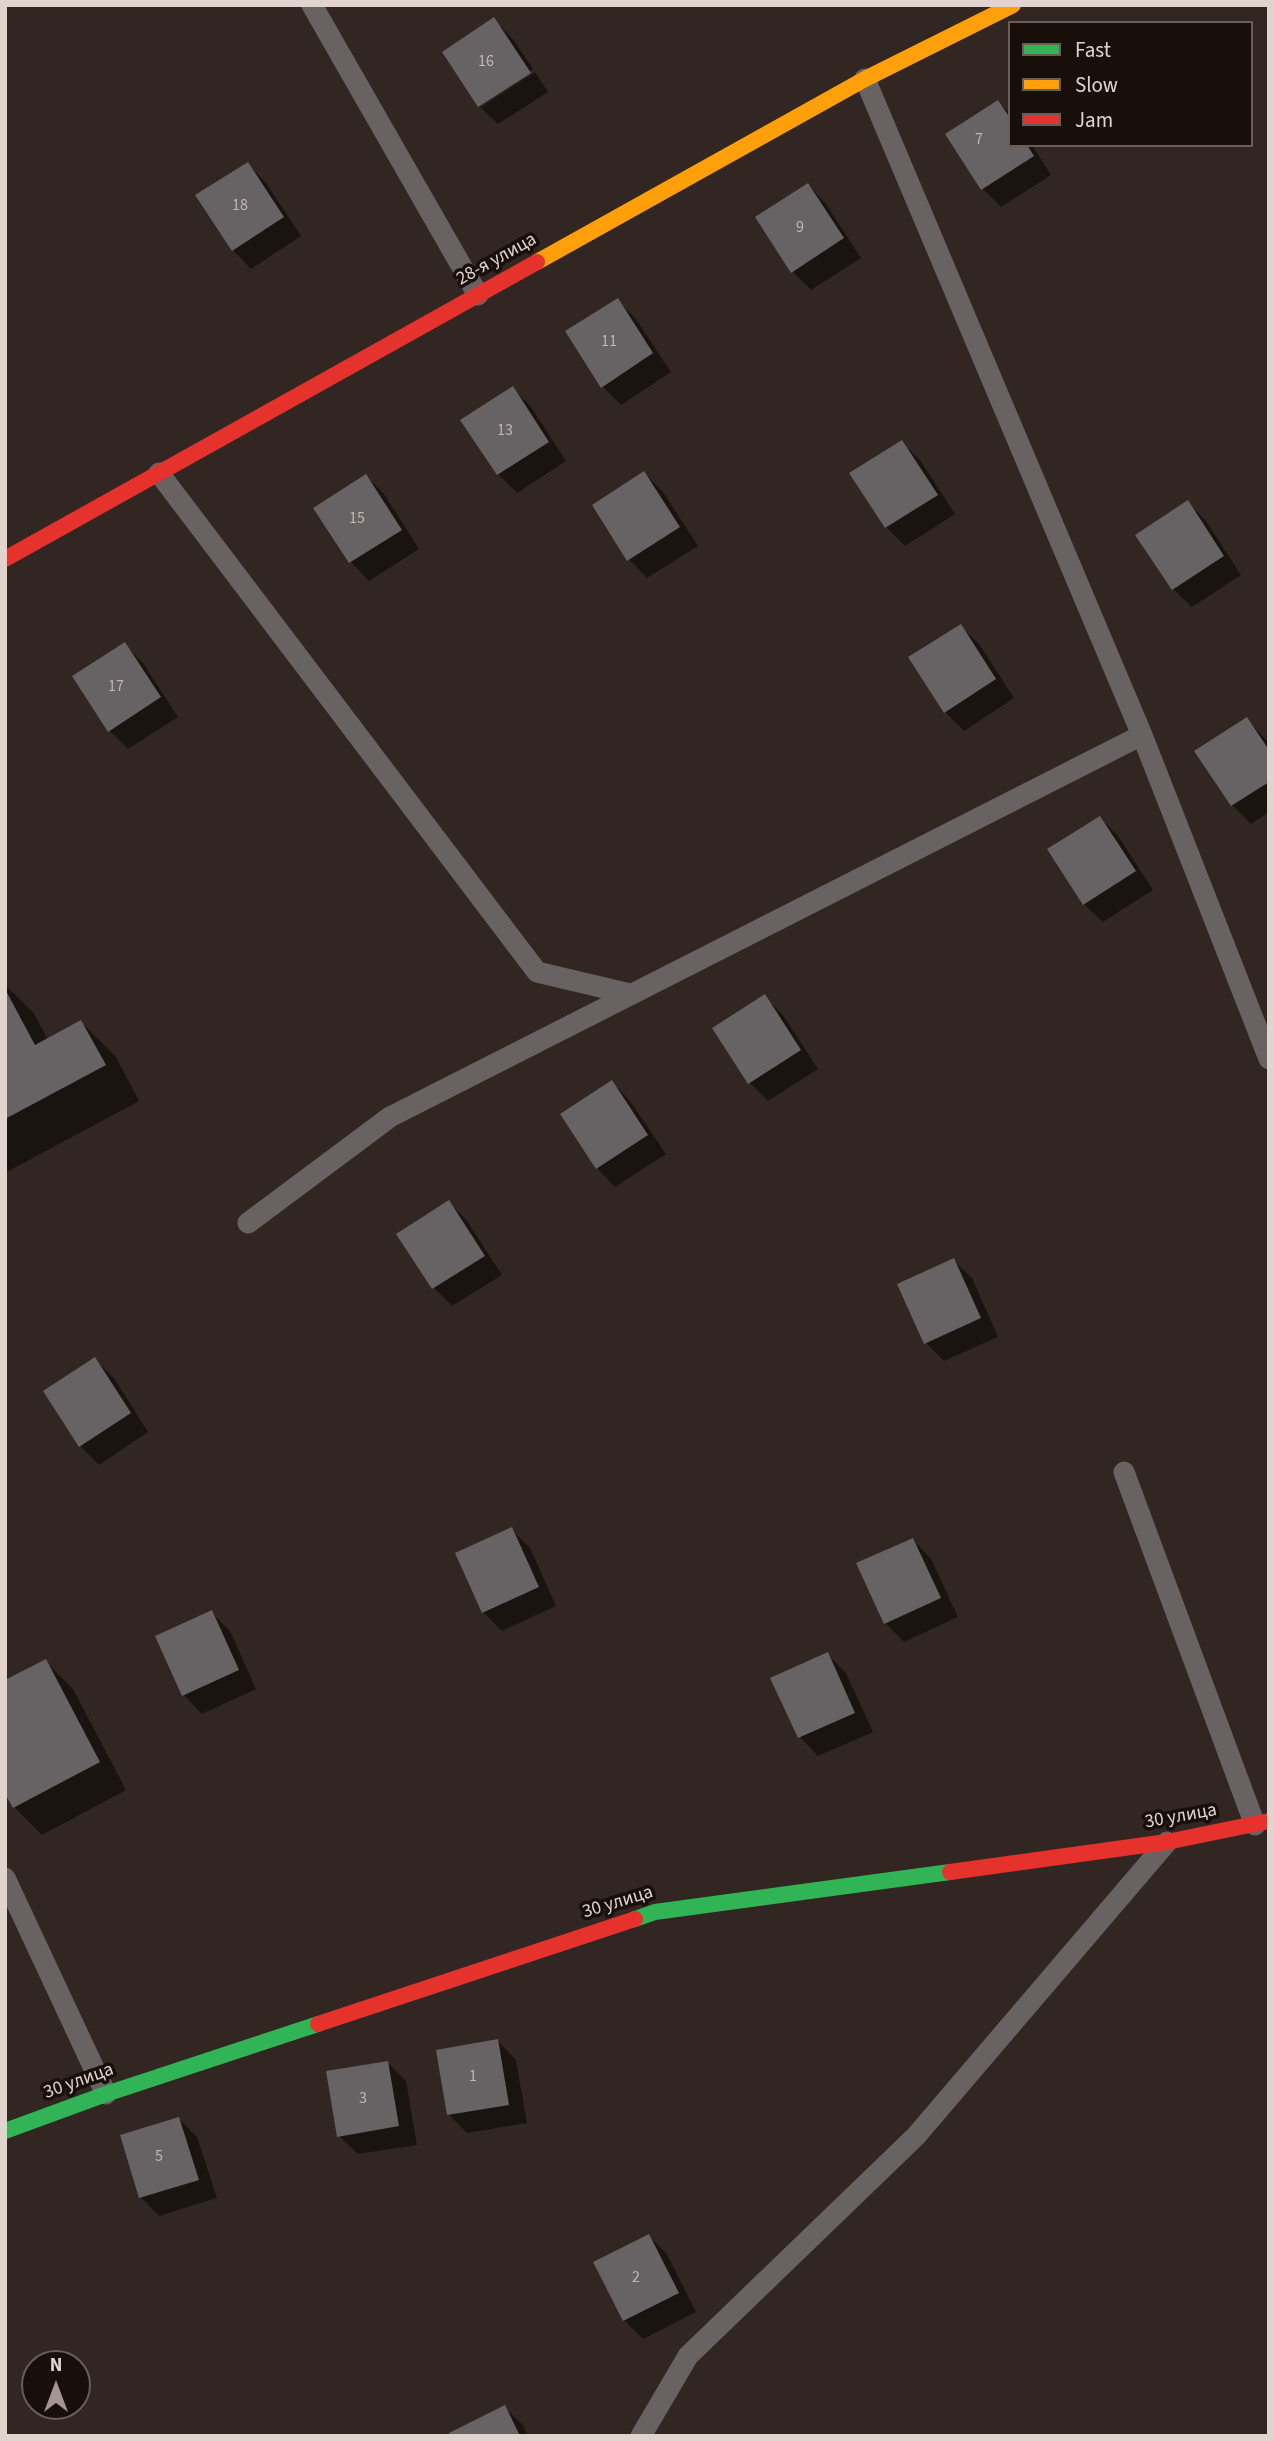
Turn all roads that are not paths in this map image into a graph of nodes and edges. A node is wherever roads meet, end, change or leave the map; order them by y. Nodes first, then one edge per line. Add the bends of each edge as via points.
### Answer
1 (312, 5) edge
2 (1013, 5) edge
3 (865, 79) junction
4 (478, 295) junction
5 (159, 473) junction
6 (5, 559) edge
7 (1142, 735) junction
8 (631, 994) junction
9 (1269, 1059) edge
10 (247, 1223) dead end
11 (1124, 1472) dead end
12 (1262, 1823) edge
13 (1167, 1842) junction
14 (5, 1878) edge
15 (106, 2094) junction
16 (5, 2131) edge
17 (641, 2436) edge

1 - 4 lane
2 - 3 street, 28-я улица
3 - 4 street, 28-я улица
3 - 7 lane
4 - 5 street, 28-я улица
5 - 6 street, 28-я улица
5 - 8 lane via 537,972
7 - 8 lane
7 - 9 lane
8 - 10 lane via 390,1117
11 - 12 lane
12 - 13 street, 30 улица
13 - 15 street, 30 улица via 655,1912
13 - 17 lane via 916,2136 688,2356
14 - 15 lane
15 - 16 street, 30 улица

